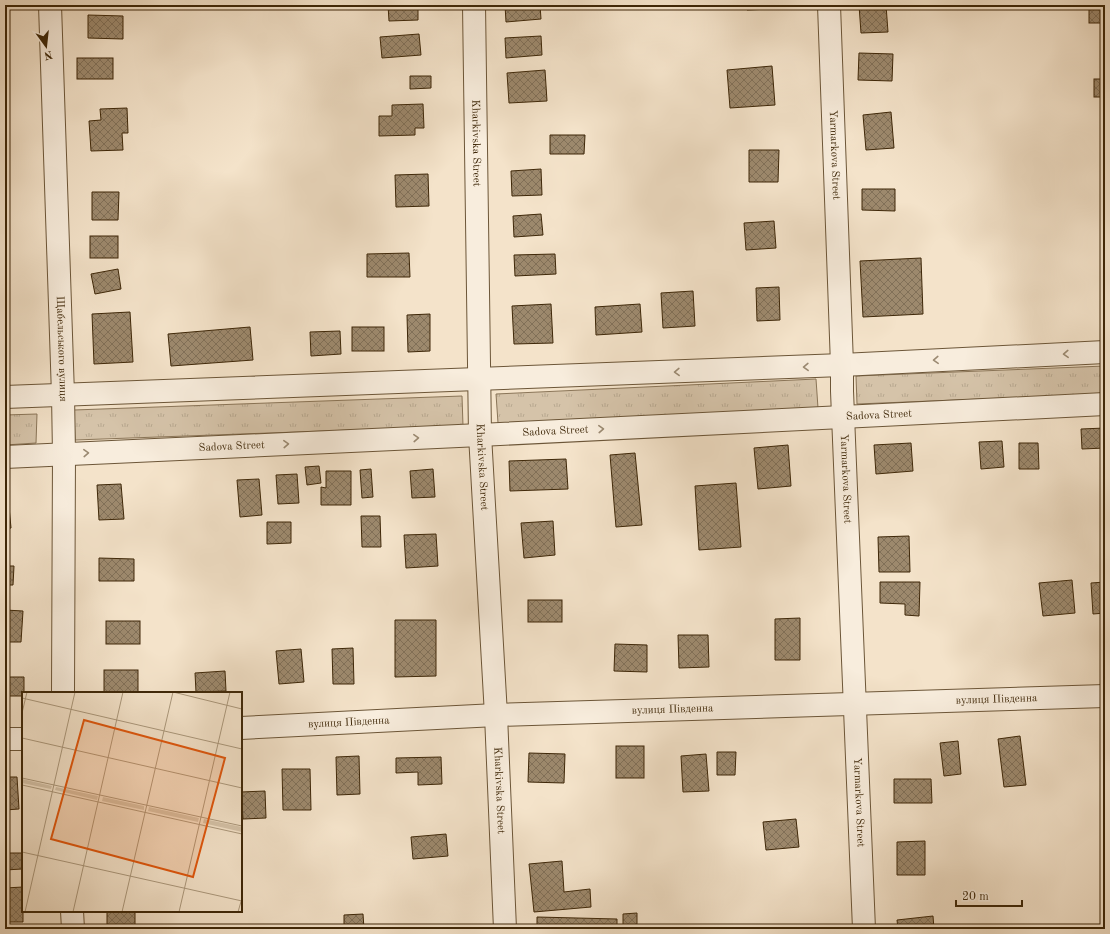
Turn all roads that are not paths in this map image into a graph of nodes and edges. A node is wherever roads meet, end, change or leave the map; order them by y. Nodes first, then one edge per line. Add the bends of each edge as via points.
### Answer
1 (50, 5) edge
2 (474, 5) edge
3 (829, 5) edge
4 (1105, 352) edge
5 (842, 366) junction
6 (479, 380) junction
7 (63, 395) junction
8 (5, 398) edge
9 (1105, 404) edge
10 (844, 417) junction
11 (480, 435) junction
12 (64, 454) junction
13 (5, 457) edge
14 (63, 692) edge
15 (1105, 696) edge
16 (855, 704) junction
17 (496, 715) junction
18 (242, 728) edge
19 (5, 739) edge
20 (22, 739) edge
21 (72, 912) edge
22 (73, 929) edge
23 (505, 929) edge
24 (864, 929) edge

1 - 7 street, Щабельського вулиця
2 - 6 street, Kharkivska Street
3 - 5 street, Yarmarkova Street
4 -> 5 street
5 -> 6 street
5 - 10 street, Yarmarkova Street
6 - 7 street
6 - 11 street, Kharkivska Street
7 - 8 street
7 - 12 street, Щабельського вулиця
9 - 10 street, Sadova Street
11 -> 10 street, Sadova Street
10 - 16 street, Yarmarkova Street
12 -> 11 street, Sadova Street
11 - 17 street, Kharkivska Street
12 - 13 street, Sadova Street
12 - 14 street, Щабельського вулиця
15 - 16 street, вулиця Південна
16 - 17 street, вулиця Південна
16 - 24 street, Yarmarkova Street
17 - 18 street, вулиця Південна
17 - 23 street, Kharkivska Street
19 - 20 street
21 - 22 street

